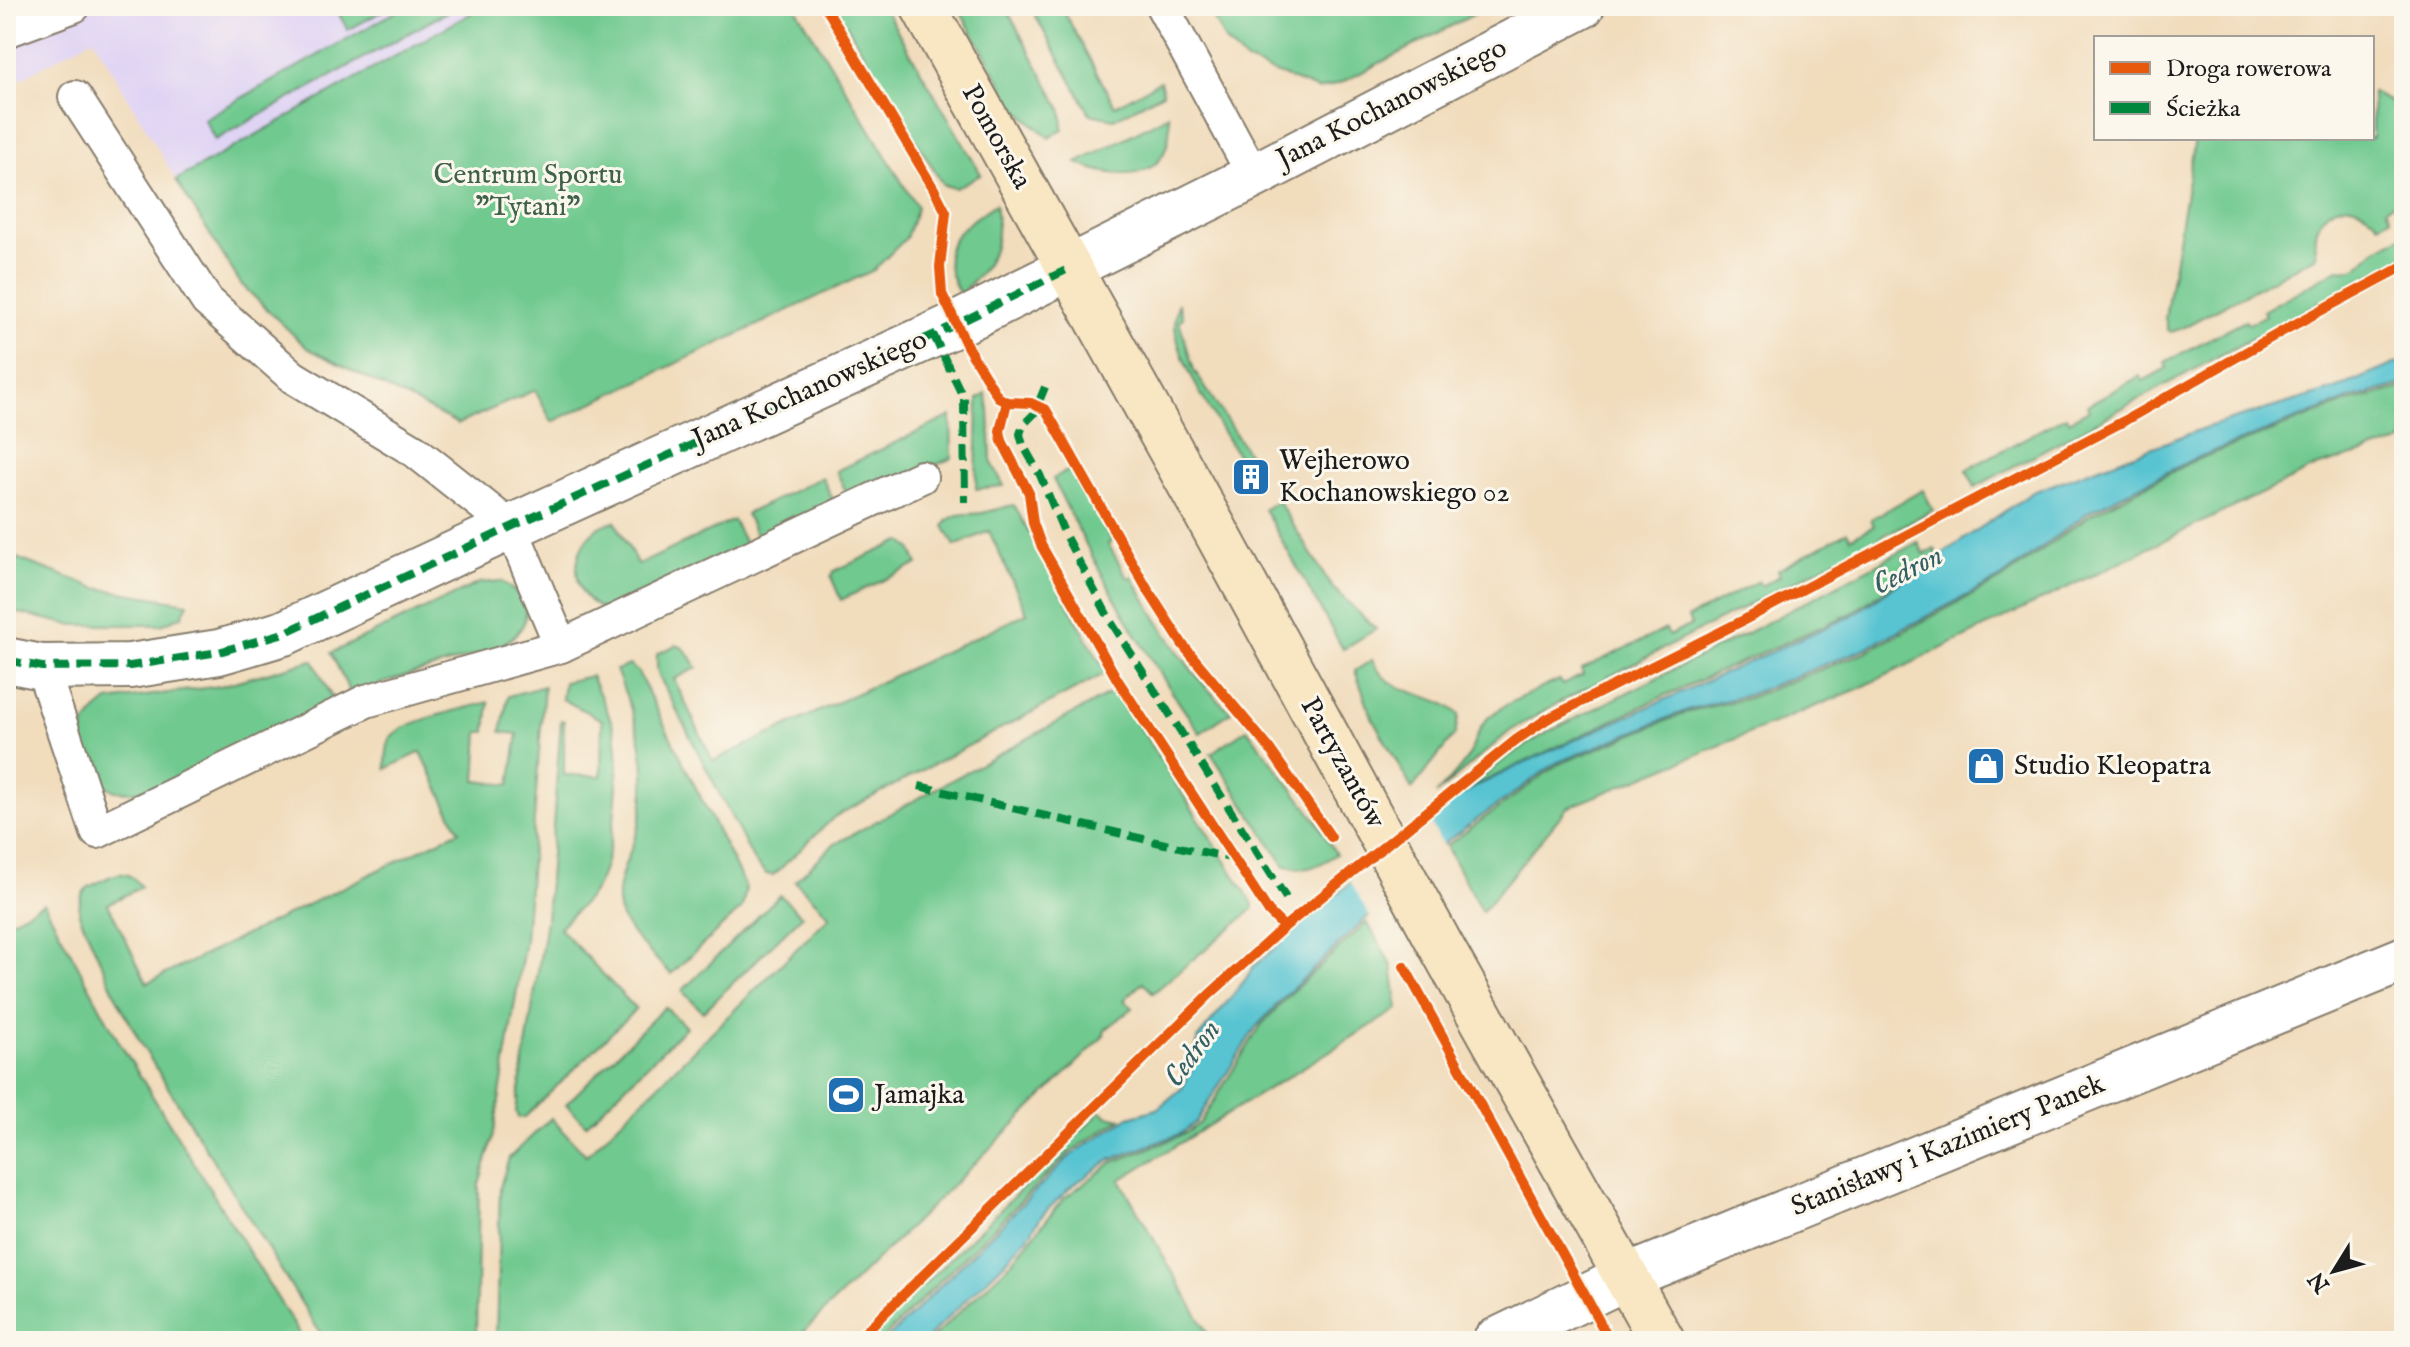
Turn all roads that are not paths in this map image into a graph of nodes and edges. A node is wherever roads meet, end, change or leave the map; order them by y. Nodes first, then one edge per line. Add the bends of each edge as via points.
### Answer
1 (74, 6) edge
2 (923, 6) edge
3 (1162, 6) edge
4 (1582, 6) edge
5 (6, 31) edge
6 (75, 97) dead end
7 (1254, 176) junction
8 (1068, 269) junction
9 (921, 477) dead end
10 (511, 527) junction
11 (561, 646) junction
12 (24, 663) edge
13 (2404, 959) edge
14 (1627, 1277) junction
15 (1495, 1341) edge
16 (1662, 1341) edge

1 - 5 lane
2 - 8 street, Pomorska
3 - 7 lane
4 - 7 street, Jana Kochanowskiego
6 - 10 lane via 207,301 293,377 415,451
7 - 8 street, Jana Kochanowskiego
8 - 10 street, Jana Kochanowskiego
8 - 14 street, Partyzantów
9 - 11 lane
10 - 11 lane
10 - 12 street, Jana Kochanowskiego via 284,633 219,652 130,666
11 - 12 lane via 366,701 97,832
13 - 14 street, Stanisławy i Kazimiery Panek
14 - 15 street, Stanisławy i Kazimiery Panek
14 - 16 street, Partyzantów

